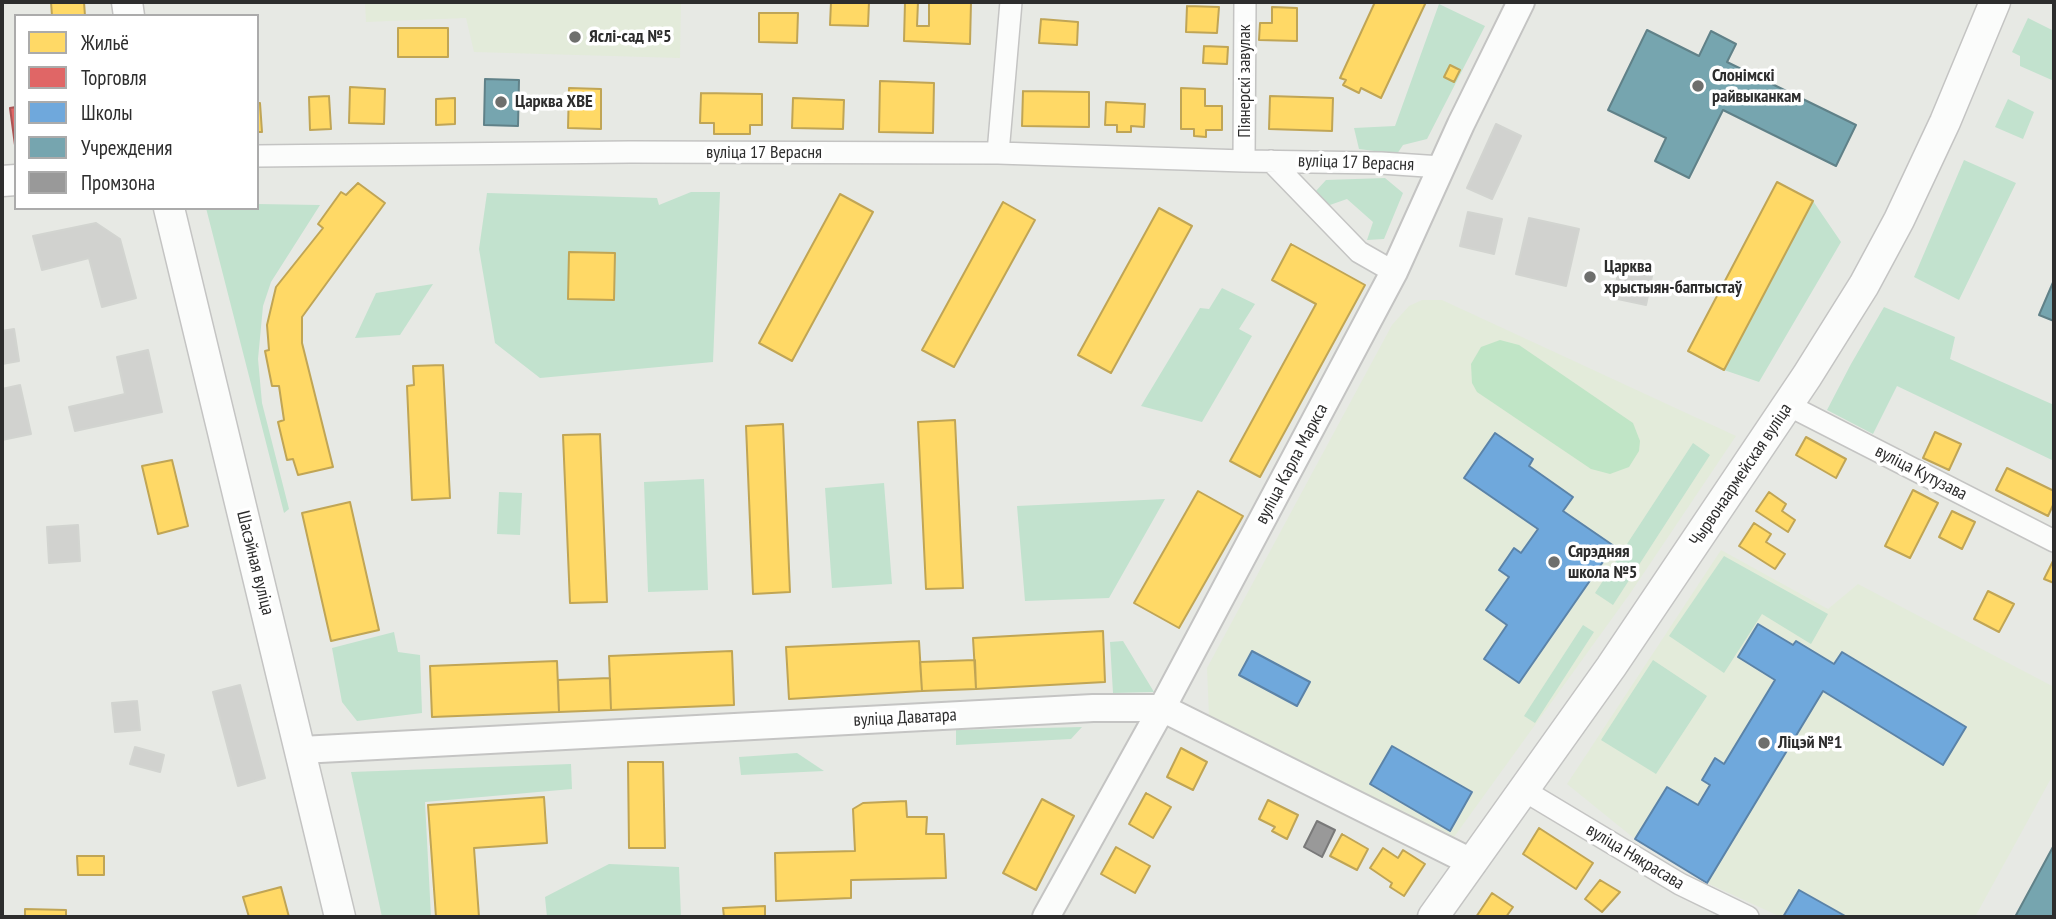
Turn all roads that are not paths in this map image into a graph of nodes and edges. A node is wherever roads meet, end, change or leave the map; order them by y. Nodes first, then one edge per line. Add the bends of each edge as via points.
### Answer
1 (1011, 2) edge
2 (1245, 2) edge
3 (1521, 2) edge
4 (1995, 2) edge
5 (998, 153) junction
6 (259, 156) edge
7 (1244, 161) junction
8 (1271, 161) junction
9 (1441, 167) junction
10 (169, 210) edge
11 (1394, 272) junction
12 (1788, 405) junction
13 (2054, 541) edge
14 (1162, 708) junction
15 (301, 750) junction
16 (1525, 791) junction
17 (1473, 863) junction
18 (340, 917) edge
19 (1046, 917) edge
20 (1433, 917) edge
21 (1748, 917) edge

1 - 5 street
2 - 7 street, Піянерскі завулак
3 - 9 street, вуліца Карла Маркса
4 - 12 main road, Чырвонаармейская вуліца via 1899,220
5 - 6 street, вуліца 17 Верасня
5 - 7 street, вуліца 17 Верасня
7 - 8 street, вуліца 17 Верасня
8 - 9 street, вуліца 17 Верасня
8 - 11 street, вуліца 17 Верасня via 1359,252
9 - 11 street, вуліца Карла Маркса
10 - 15 main road, Шасэйная вуліца
11 - 14 street, вуліца Карла Маркса
12 - 13 street, вуліца Кутузава
12 - 16 main road, Чырвонаармейская вуліца
14 - 15 street, вуліца Даватара
14 - 17 street, вуліца Даватара
14 - 19 street, вуліца Карла Маркса
15 - 18 main road, Шасэйная вуліца
16 - 17 main road, Чырвонаармейская вуліца
16 - 21 street, вуліца Някрасава via 1680,884
17 - 20 main road, Чырвонаармейская вуліца

